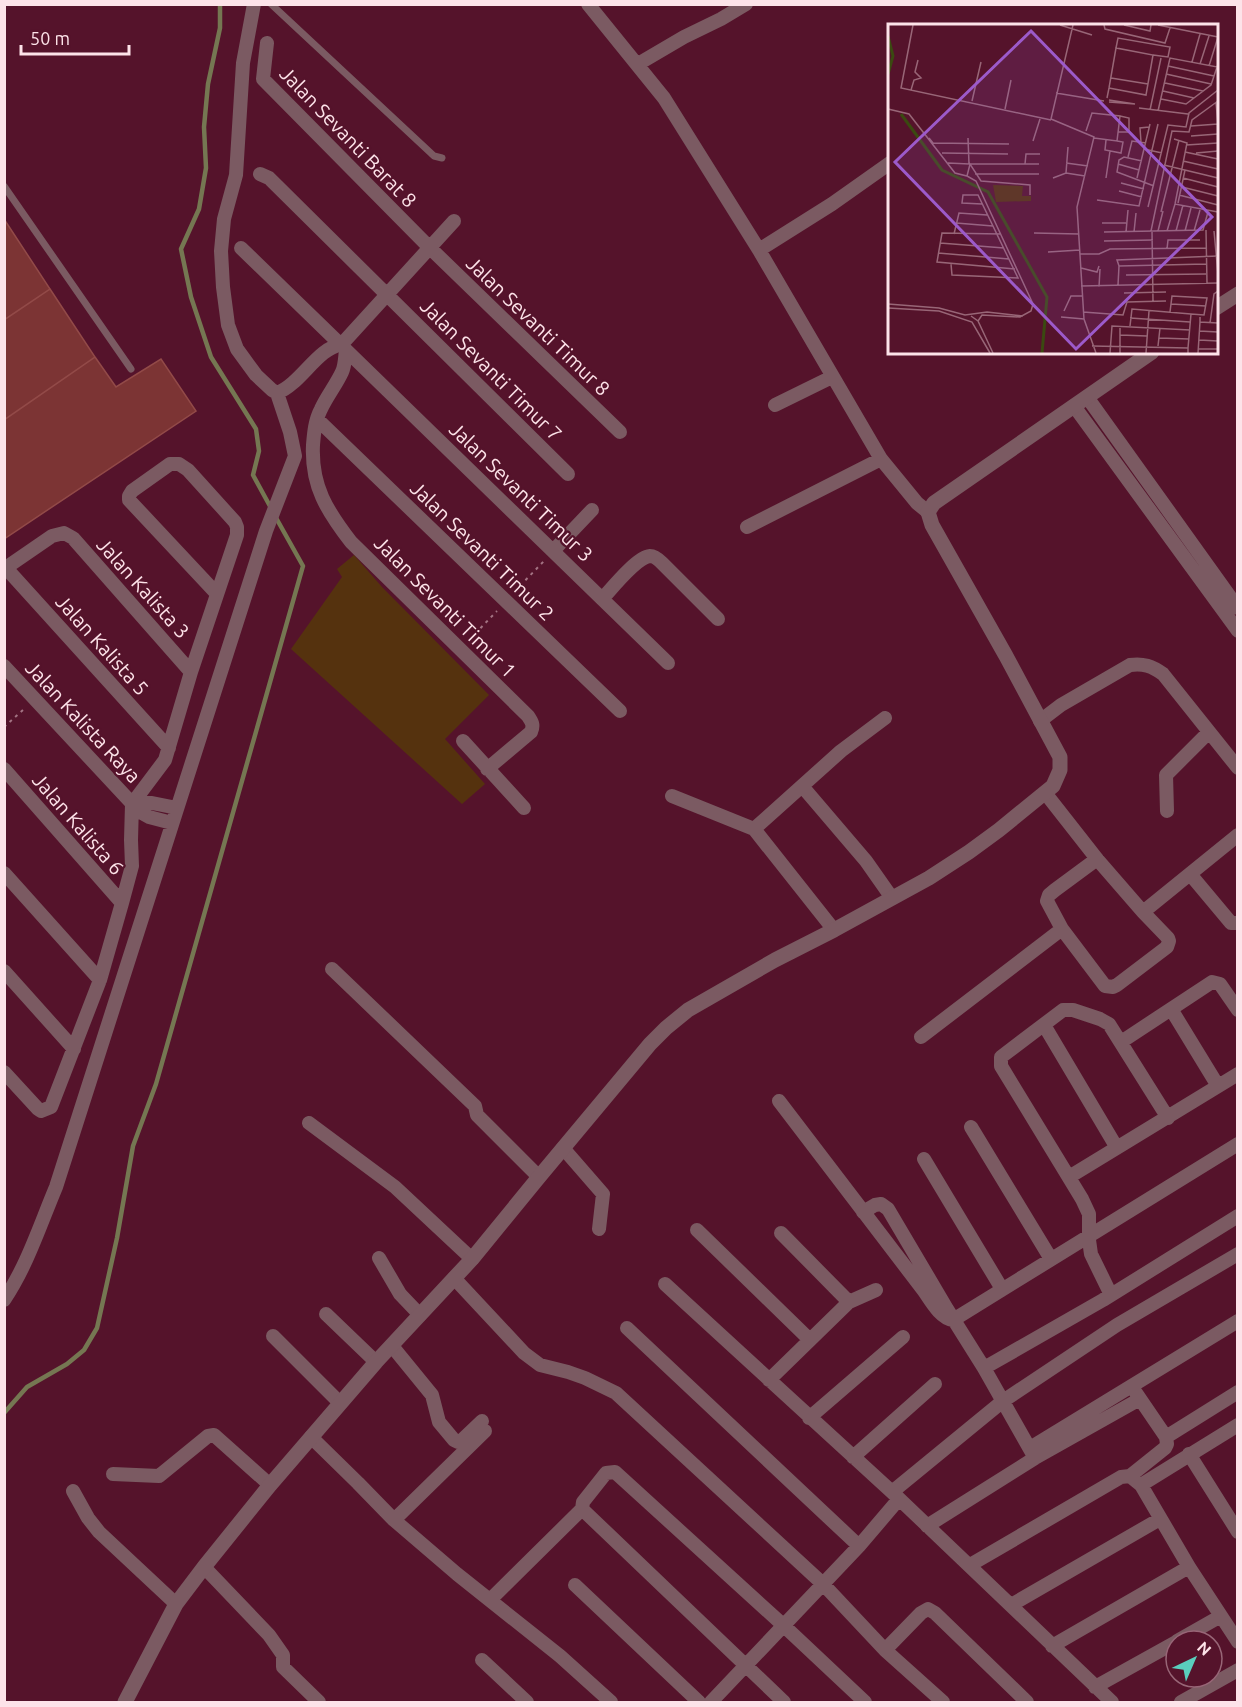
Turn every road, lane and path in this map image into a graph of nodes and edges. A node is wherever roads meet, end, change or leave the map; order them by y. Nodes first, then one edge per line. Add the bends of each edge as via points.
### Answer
1 (254, 4) edge
2 (271, 4) edge
3 (746, 4) edge
4 (593, 6) edge
5 (267, 43) dead end
6 (638, 64) junction
7 (442, 158) dead end
8 (888, 164) edge
9 (260, 174) dead end
10 (4, 186) edge
11 (454, 221) dead end
12 (242, 248) dead end
13 (429, 248) junction
14 (759, 250) junction
15 (1238, 294) edge
16 (386, 295) junction
17 (1218, 307) edge
18 (343, 347) junction
19 (1149, 354) edge
20 (131, 369) dead end
21 (832, 377) junction
22 (277, 393) junction
23 (1087, 397) junction
24 (775, 405) dead end
25 (1074, 406) junction
26 (317, 418) junction
27 (620, 432) dead end
28 (881, 459) junction
29 (568, 474) dead end
30 (592, 510) dead end
31 (928, 512) junction
32 (747, 527) dead end
33 (553, 551) junction
34 (5, 568) edge
35 (217, 594) junction
36 (603, 598) junction
37 (1238, 608) edge
38 (718, 619) dead end
39 (1238, 631) edge
40 (668, 663) dead end
41 (4, 666) edge
42 (191, 672) junction
43 (35, 699) junction
44 (620, 711) dead end
45 (885, 718) dead end
46 (1040, 721) junction
47 (4, 727) edge
48 (1209, 732) junction
49 (462, 741) dead end
50 (169, 748) junction
51 (1238, 768) edge
52 (487, 769) junction
53 (4, 770) edge
54 (802, 786) junction
55 (1046, 794) junction
56 (672, 795) dead end
57 (132, 804) junction
58 (177, 808) junction
59 (524, 808) dead end
60 (1167, 811) dead end
61 (172, 824) junction
62 (754, 829) junction
63 (1238, 835) edge
64 (1097, 859) junction
65 (4, 873) edge
66 (1190, 874) junction
67 (892, 898) junction
68 (123, 903) junction
69 (1143, 912) junction
70 (1238, 923) edge
71 (1062, 929) junction
72 (834, 930) junction
73 (332, 969) dead end
74 (4, 971) edge
75 (100, 980) junction
76 (1171, 1009) junction
77 (1238, 1010) edge
78 (1044, 1025) junction
79 (921, 1038) dead end
80 (1121, 1041) junction
81 (74, 1049) junction
82 (4, 1072) edge
83 (1237, 1075) edge
84 (1218, 1086) junction
85 (779, 1101) dead end
86 (1168, 1118) junction
87 (309, 1123) dead end
88 (971, 1126) dead end
89 (1238, 1144) edge
90 (563, 1148) junction
91 (1117, 1148) junction
92 (924, 1159) dead end
93 (539, 1177) junction
94 (1069, 1177) junction
95 (863, 1212) junction
96 (1238, 1216) edge
97 (599, 1229) dead end
98 (697, 1230) dead end
99 (781, 1233) dead end
100 (1089, 1235) junction
101 (1238, 1254) edge
102 (379, 1258) dead end
103 (472, 1259) junction
104 (1050, 1259) junction
105 (454, 1278) junction
106 (665, 1284) dead end
107 (1002, 1289) junction
108 (876, 1290) dead end
109 (1111, 1295) junction
110 (4, 1300) edge
111 (849, 1302) junction
112 (326, 1314) dead end
113 (420, 1315) junction
114 (953, 1320) junction
115 (1238, 1322) edge
116 (627, 1328) dead end
117 (273, 1336) dead end
118 (903, 1337) dead end
119 (810, 1340) junction
120 (392, 1346) junction
121 (376, 1362) junction
122 (984, 1368) junction
123 (769, 1380) junction
124 (935, 1384) dead end
125 (1132, 1386) junction
126 (1238, 1392) edge
127 (1140, 1399) junction
128 (1002, 1401) junction
129 (340, 1403) junction
130 (809, 1418) junction
131 (1238, 1425) edge
132 (311, 1437) junction
133 (1166, 1437) junction
134 (1032, 1453) junction
135 (1190, 1454) junction
136 (853, 1457) junction
137 (113, 1474) dead end
138 (1130, 1476) junction
139 (270, 1485) junction
140 (1141, 1485) junction
141 (73, 1491) dead end
142 (895, 1496) junction
143 (582, 1509) junction
144 (1160, 1519) junction
145 (394, 1520) junction
146 (927, 1526) junction
147 (1238, 1532) edge
148 (859, 1546) junction
149 (970, 1565) junction
150 (204, 1567) junction
151 (1189, 1567) junction
152 (823, 1584) junction
153 (575, 1585) dead end
154 (490, 1600) junction
155 (176, 1604) junction
156 (1011, 1605) junction
157 (1221, 1616) junction
158 (783, 1625) junction
159 (1198, 1629) edge
160 (1238, 1642) edge
161 (1052, 1646) junction
162 (1164, 1648) edge
163 (885, 1650) junction
164 (482, 1660) dead end
165 (745, 1666) junction
166 (1238, 1670) edge
167 (1095, 1687) junction
168 (125, 1702) edge
169 (319, 1702) edge
170 (527, 1702) edge
171 (611, 1702) edge
172 (699, 1702) edge
173 (711, 1702) edge
174 (784, 1702) edge
175 (865, 1702) edge
176 (943, 1702) edge
177 (1027, 1702) edge
178 (1112, 1702) edge
179 (1181, 1702) edge

1 - 22 street via 243,63 236,175 224,219 223,287 228,325 237,349 260,379
2 - 7 lane via 434,156
3 - 6 street
4 - 6 street
5 - 13 street, Jalan Sevanti Barat 8 via 263,79
6 - 14 street via 664,98
8 - 14 street
9 - 16 street, Jalan Sevanti Timur 7 via 269,178
10 - 20 lane
11 - 13 street
12 - 18 street, Jalan Sevanti Timur 3
13 - 16 street
13 - 27 street, Jalan Sevanti Timur 8
14 - 21 street
15 - 17 street
16 - 18 street
16 - 29 street, Jalan Sevanti Timur 7
18 - 22 street via 328,348
18 - 26 street via 343,370
18 - 33 street, Jalan Sevanti Timur 3
19 - 23 street
21 - 24 street
21 - 28 street
22 - 58 street via 295,456 266,531
23 - 25 street
23 - 37 street
25 - 31 street via 934,503
25 - 39 street
26 - 44 street, Jalan Sevanti Timur 2
26 - 52 street, Jalan Sevanti Timur 1 via 313,464 321,497 332,518 351,542 532,722 531,732
28 - 31 street
28 - 32 street
30 - 33 street
31 - 46 street
33 - 36 street, Jalan Sevanti Timur 3
34 - 42 street, Jalan Kalista 3 via 52,536 64,533 73,538
34 - 50 street, Jalan Kalista 5
35 - 35 street via 130,503 132,490 170,464 180,464 188,470 237,526
35 - 42 street
36 - 38 street via 639,561 649,556 662,563
36 - 40 street, Jalan Sevanti Timur 3
41 - 43 street, Jalan Kalista Raya
42 - 50 street
43 - 47 path
43 - 57 street, Jalan Kalista Raya
45 - 54 street
46 - 48 street via 1071,699 1138,663 1163,674
46 - 55 street via 1061,763 1058,779
48 - 51 street
48 - 60 street via 1166,776
49 - 52 street
50 - 57 street via 160,769
52 - 59 street
53 - 68 street, Jalan Kalista 6
54 - 62 street
54 - 67 street
55 - 64 street
55 - 67 street via 969,852
56 - 62 street
57 - 58 street via 142,801
57 - 61 street, Jalan Kalista Raya via 149,817
57 - 68 street via 132,866
58 - 61 street
61 - 110 street via 56,1187
62 - 72 street
63 - 66 street
64 - 69 street
64 - 71 street via 1047,898
65 - 75 street
66 - 69 street
66 - 70 street via 1231,923
67 - 72 street
68 - 75 street
69 - 71 street via 1168,938 1169,944 1113,987 1102,983
71 - 79 street
72 - 90 street via 688,1010 650,1044
73 - 93 street via 475,1106 477,1115
74 - 81 street
75 - 81 street
76 - 77 street via 1214,982 1220,984
76 - 80 street
76 - 84 street
78 - 80 street via 1070,1009 1106,1021
78 - 91 street
78 - 94 street via 1003,1054 1000,1063
80 - 86 street
81 - 82 street via 47,1110 38,1109
83 - 84 street
84 - 86 street
85 - 95 street
86 - 91 street
87 - 103 street via 395,1187
88 - 104 street
89 - 100 street
90 - 93 street
90 - 97 street via 603,1194
91 - 94 street
92 - 107 street
93 - 103 street
94 - 100 street via 1089,1214
95 - 114 street via 941,1313
95 - 114 street via 878,1204 888,1209
96 - 109 street
98 - 119 street
99 - 111 street
100 - 104 street
100 - 109 street via 1091,1254
101 - 128 street via 1117,1325
102 - 113 street via 400,1294
103 - 105 street
104 - 107 street
105 - 113 street
105 - 152 street via 540,1365 585,1378 616,1393
106 - 123 street
107 - 114 street
108 - 111 street
109 - 122 street
111 - 119 street
112 - 121 street
113 - 120 street
114 - 122 street
115 - 125 street
116 - 148 street
117 - 129 street
118 - 130 street
119 - 123 street
120 - 121 street
120 - 145 street via 432,1395 439,1422 454,1440 458,1442 484,1426
121 - 129 street
122 - 128 street
123 - 130 street
124 - 136 street
125 - 127 street
125 - 134 street
126 - 133 street
127 - 133 street
127 - 134 street
128 - 134 street
128 - 142 street
129 - 132 street
130 - 136 street
131 - 135 street
132 - 139 street
132 - 145 street
133 - 138 street via 1165,1448
134 - 146 street
135 - 140 street
135 - 147 street
136 - 142 street
137 - 139 street via 159,1476 214,1435
138 - 140 street
138 - 149 street via 1120,1477
139 - 150 street
140 - 144 street
141 - 155 street via 99,1532
142 - 146 street
142 - 148 street
143 - 154 street
143 - 158 street via 603,1475 615,1472
143 - 165 street
144 - 151 street
144 - 156 street
145 - 154 street
146 - 149 street
148 - 152 street
149 - 156 street
150 - 155 street
150 - 169 street via 269,1635 283,1655 283,1667
151 - 157 street
151 - 161 street
152 - 158 street
152 - 163 street
153 - 172 street
154 - 171 street
155 - 168 street
156 - 161 street
157 - 159 street
157 - 160 street
158 - 165 street
158 - 175 street
161 - 167 street
162 - 167 street
163 - 176 street
163 - 177 street via 928,1609
164 - 170 street
165 - 173 street
165 - 174 street
166 - 179 street
167 - 178 street

